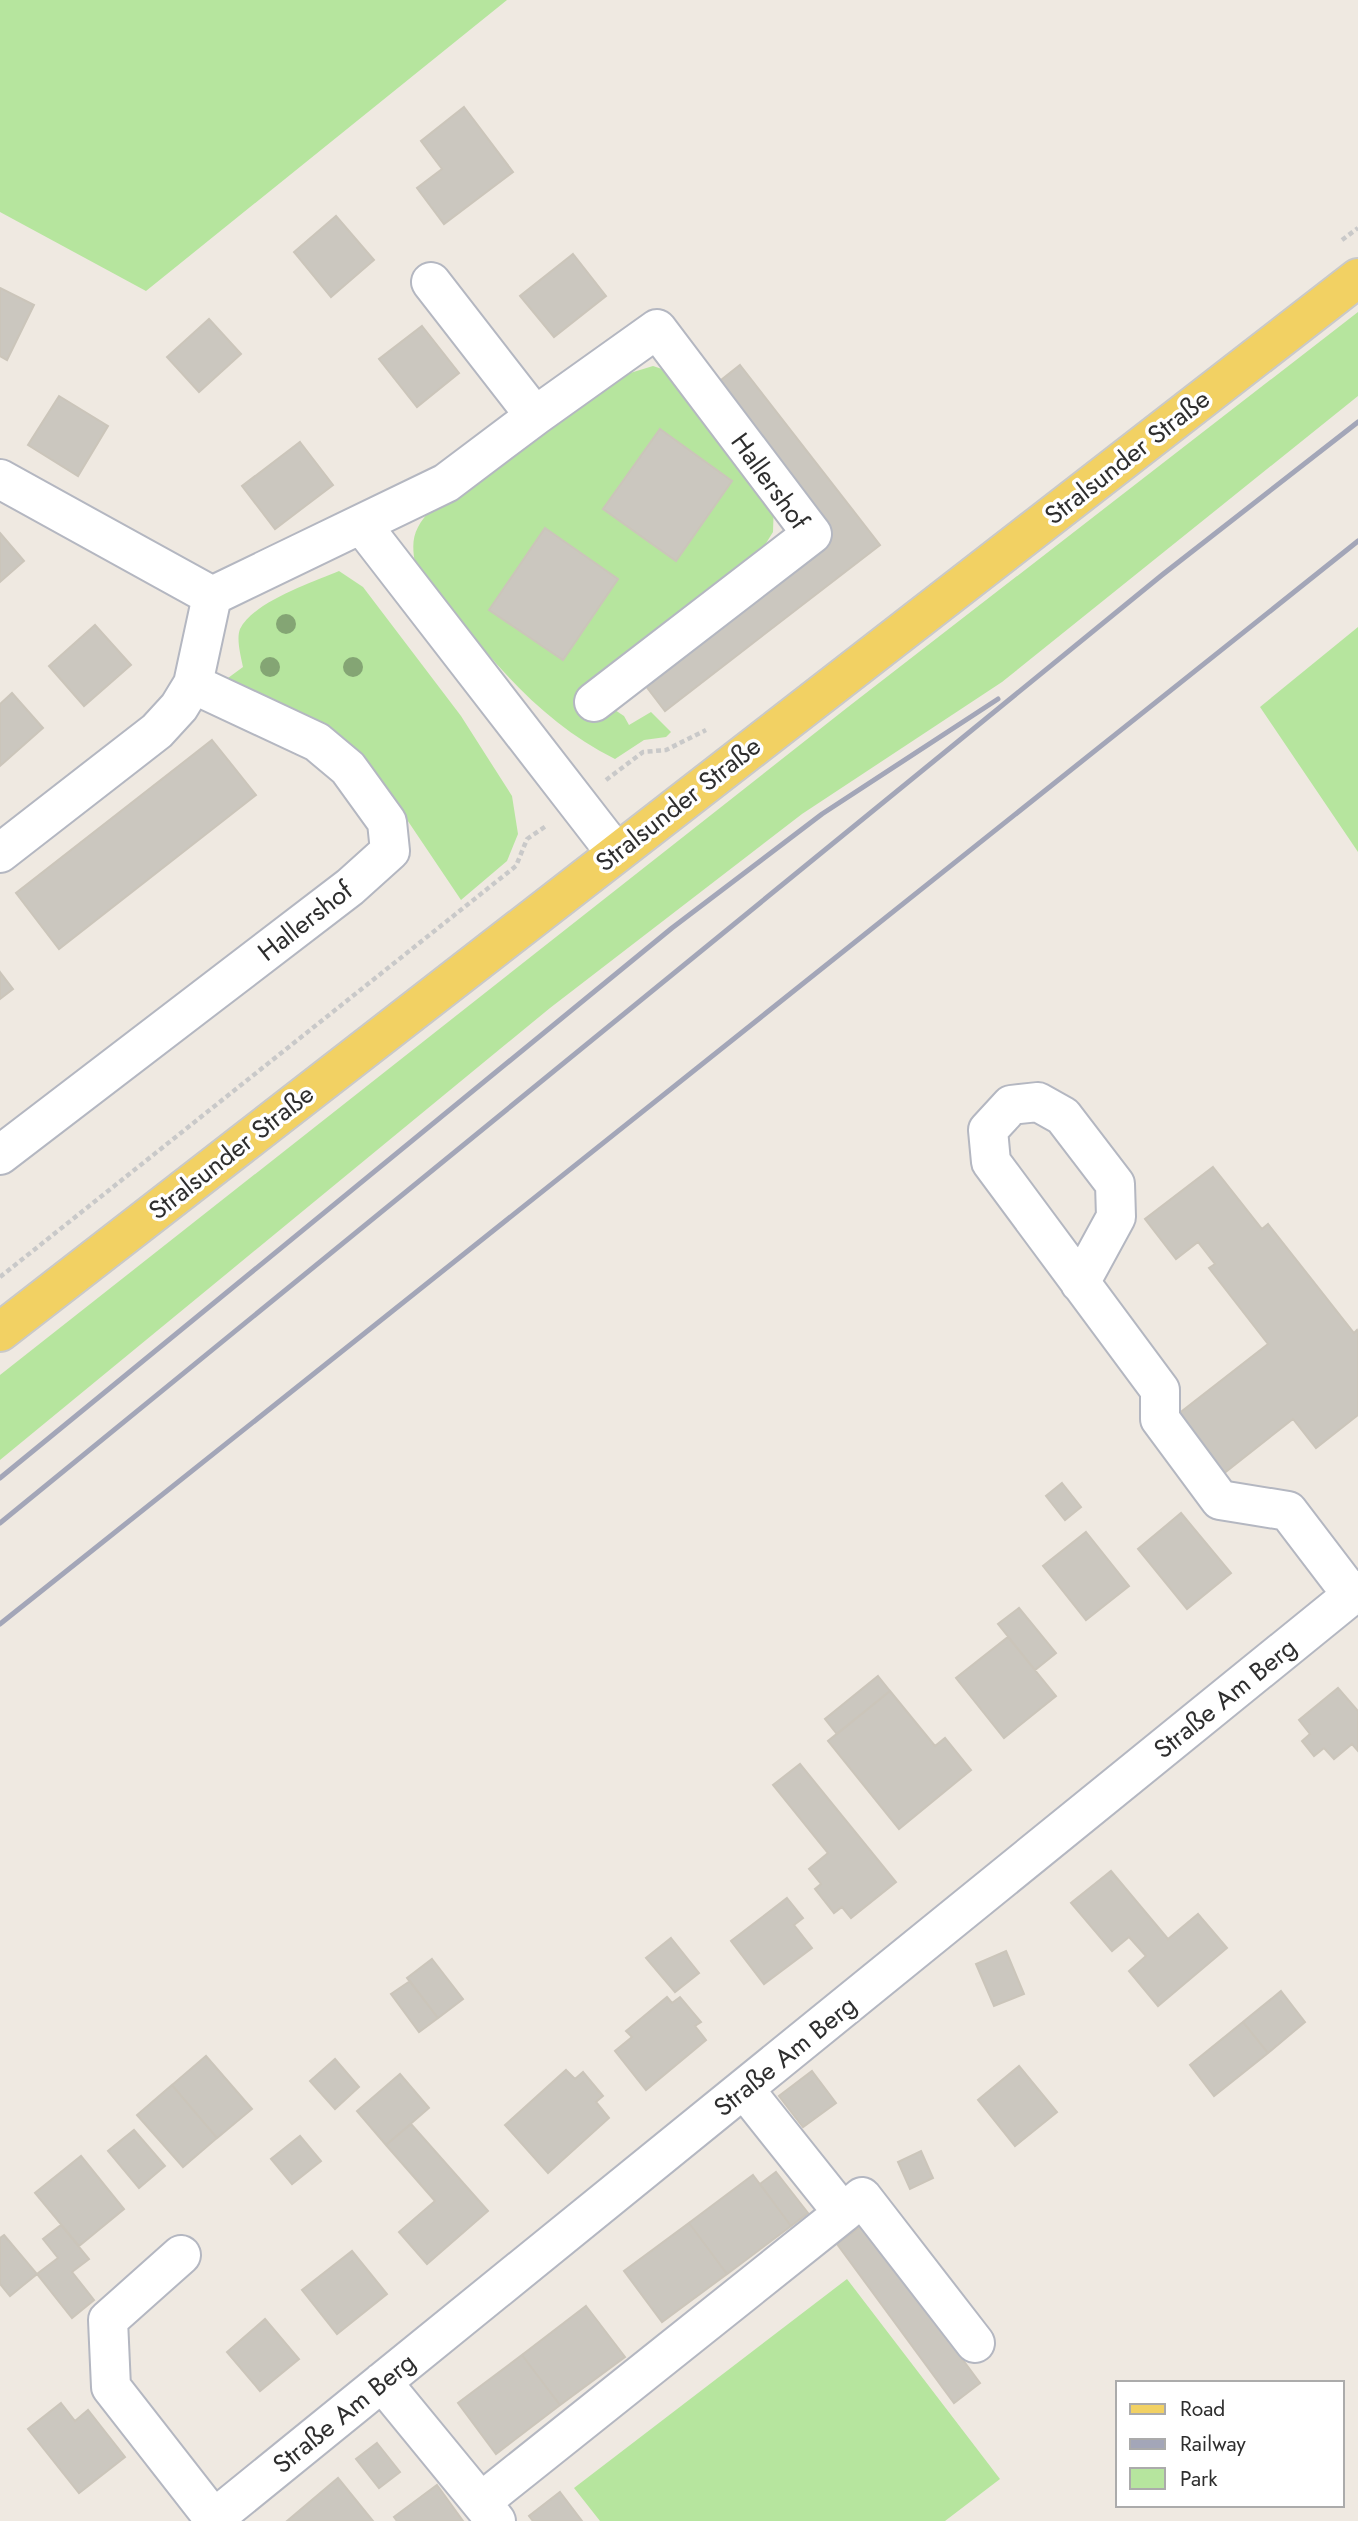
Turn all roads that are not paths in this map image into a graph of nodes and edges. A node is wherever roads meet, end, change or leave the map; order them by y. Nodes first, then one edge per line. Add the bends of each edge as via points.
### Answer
1 (1358, 278) edge
2 (432, 282) dead end
3 (535, 416) junction
4 (0, 479) edge
5 (362, 525) junction
6 (212, 596) junction
7 (193, 684) junction
8 (613, 699) dead end
9 (0, 853) edge
10 (616, 853) junction
11 (0, 1154) edge
12 (1080, 1283) dead end
13 (0, 1332) edge
14 (1355, 1592) edge
15 (744, 2089) junction
16 (843, 2213) junction
17 (181, 2255) dead end
18 (975, 2343) dead end
19 (382, 2382) junction
20 (488, 2512) edge
21 (212, 2520) edge

1 - 10 main road, Stralsunder Straße
2 - 3 street
3 - 5 street, Hallershof via 446,483
3 - 8 street, Hallershof via 657,329 812,534
4 - 6 street
5 - 6 street, Hallershof
5 - 10 street
6 - 7 street
7 - 9 street via 157,731
7 - 11 street, Hallershof via 317,742 348,768 387,822 390,851 350,887
10 - 13 main road, Stralsunder Straße
12 - 14 street via 1160,1390 1160,1419 1220,1500 1288,1511
14 - 15 street, Straße Am Berg
15 - 16 street
15 - 19 street, Straße Am Berg
16 - 18 street via 862,2197
16 - 20 street
17 - 21 street via 108,2320 111,2387
19 - 20 street
19 - 21 street, Straße Am Berg

